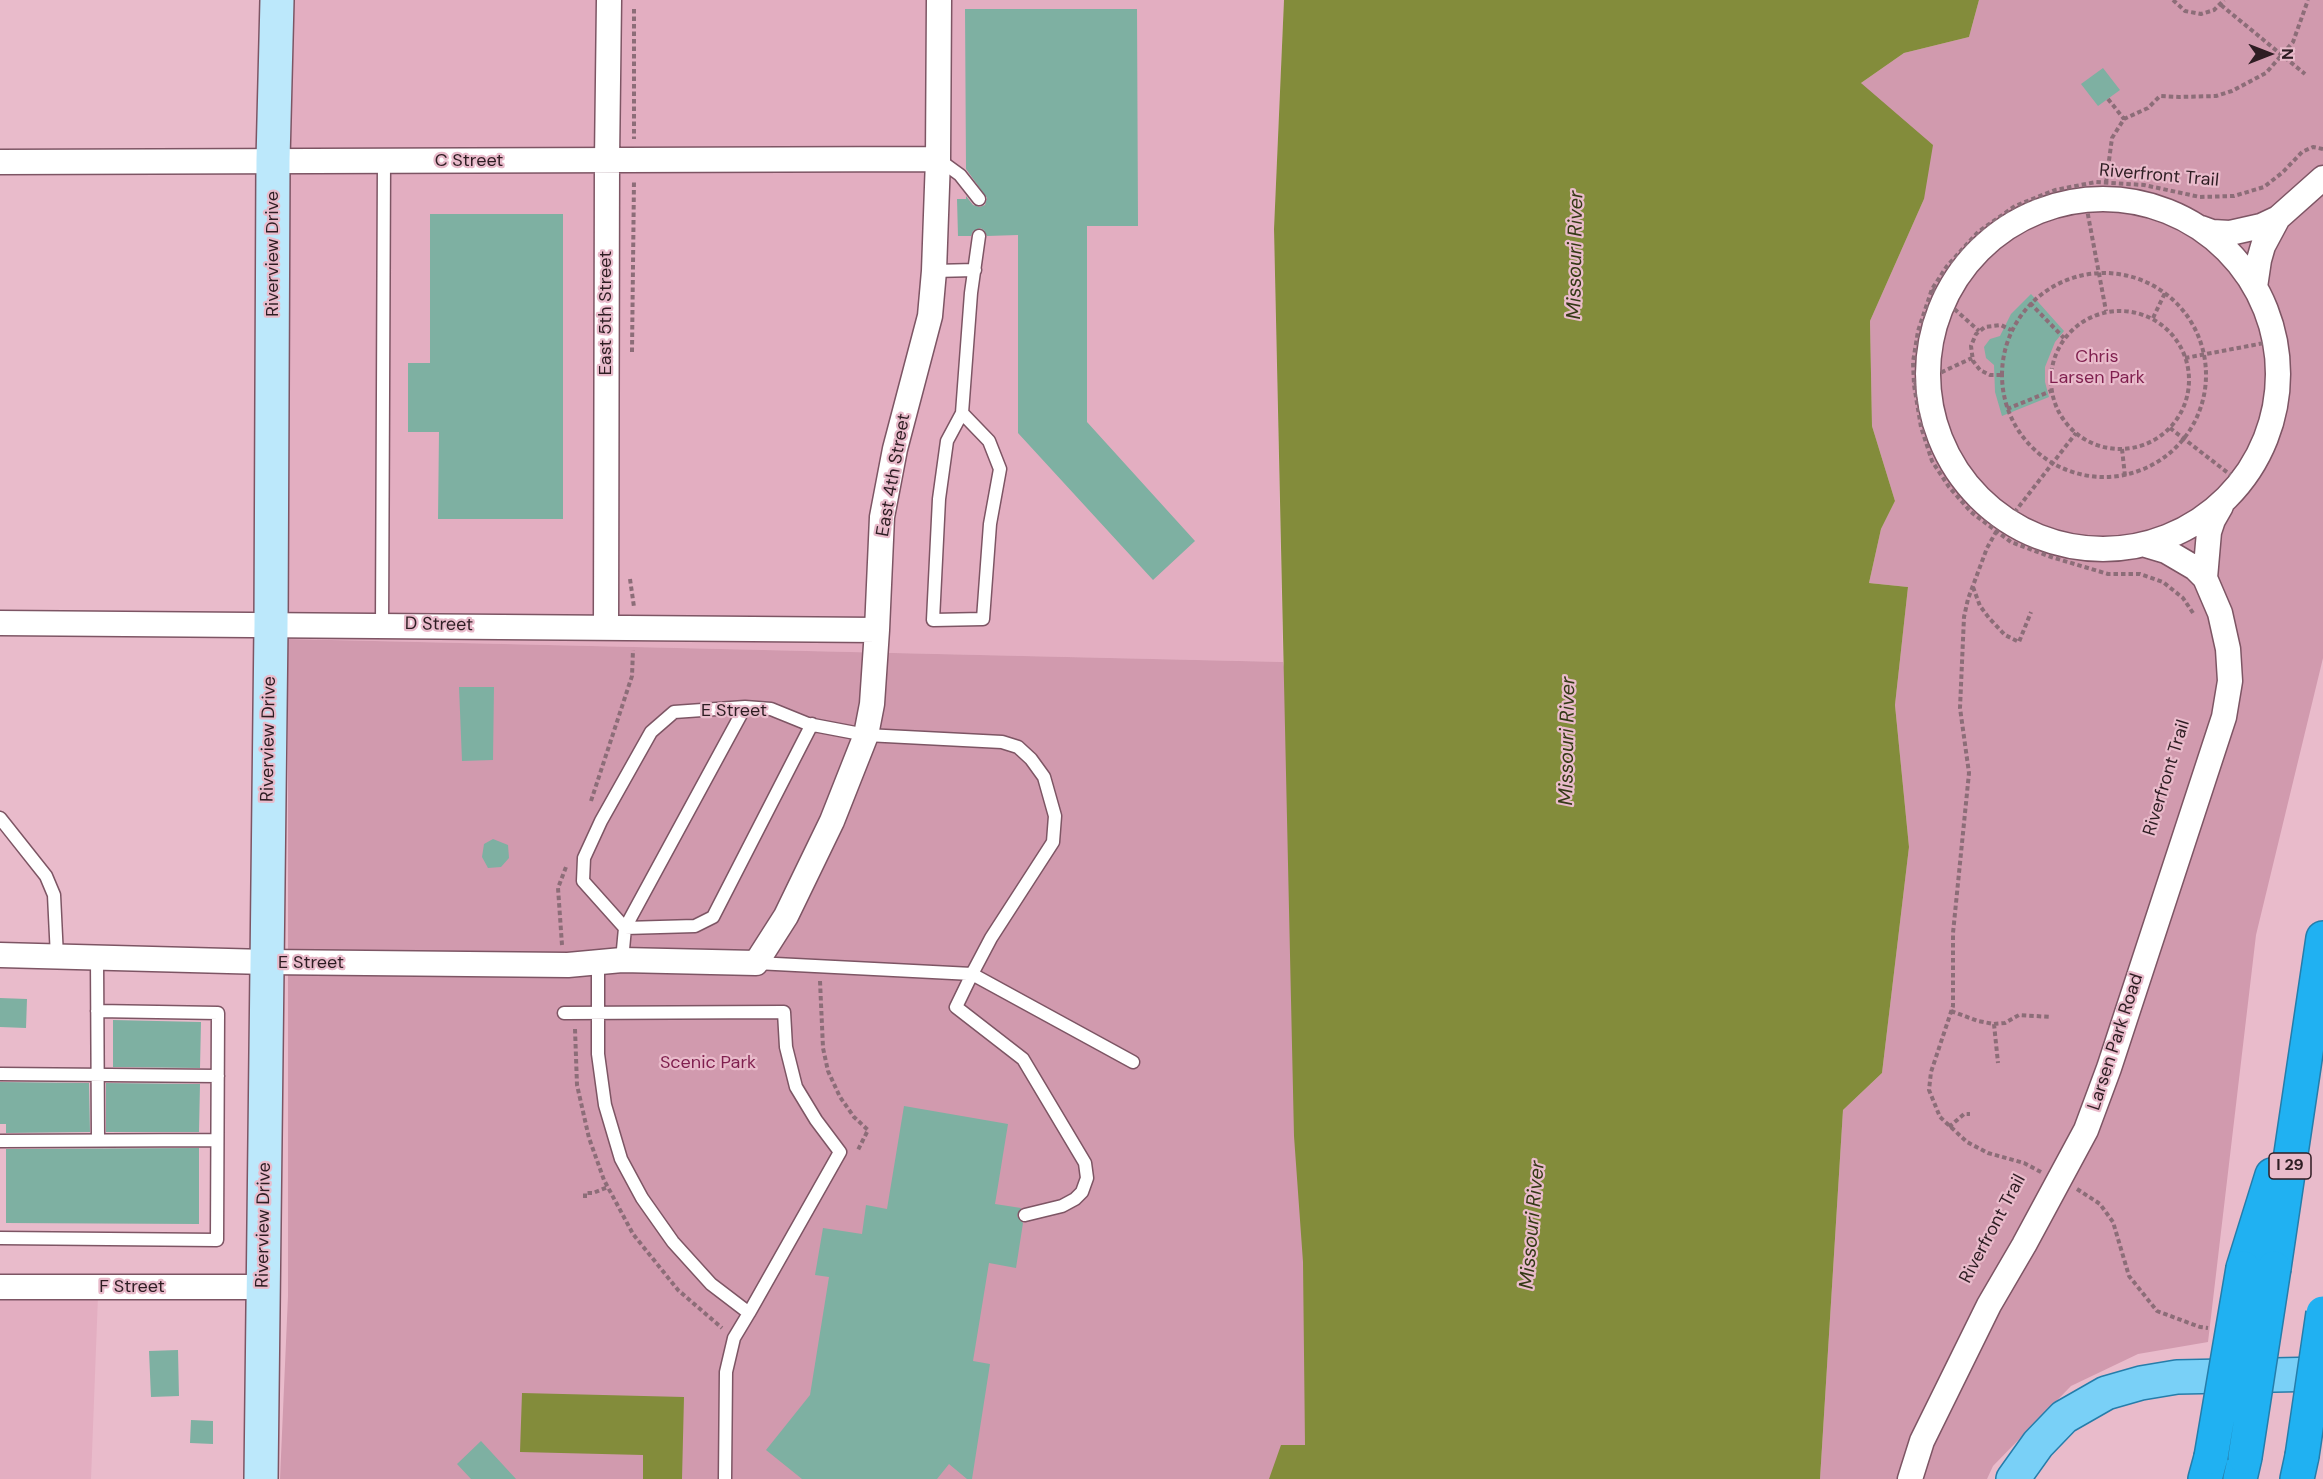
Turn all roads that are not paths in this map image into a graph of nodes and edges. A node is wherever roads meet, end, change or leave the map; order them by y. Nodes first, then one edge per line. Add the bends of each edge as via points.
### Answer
1 (277, 0) edge
2 (609, 0) edge
3 (939, 0) edge
4 (938, 159) junction
5 (273, 160) junction
6 (607, 160) junction
7 (384, 161) junction
8 (0, 162) edge
9 (2323, 178) edge
10 (979, 199) dead end
11 (2278, 218) junction
12 (2201, 228) junction
13 (979, 236) dead end
14 (975, 270) junction
15 (934, 271) junction
16 (2255, 287) junction
17 (962, 413) junction
18 (2224, 501) junction
19 (2146, 545) junction
20 (2205, 578) junction
21 (0, 623) edge
22 (382, 624) junction
23 (271, 626) junction
24 (606, 627) junction
25 (878, 630) junction
26 (745, 707) junction
27 (812, 724) junction
28 (866, 735) junction
29 (0, 818) edge
30 (625, 928) junction
31 (2323, 938) edge
32 (0, 955) edge
33 (57, 957) junction
34 (97, 958) junction
35 (622, 960) junction
36 (598, 961) junction
37 (266, 962) junction
38 (756, 963) junction
39 (972, 974) junction
40 (97, 1011) junction
41 (598, 1012) junction
42 (564, 1013) dead end
43 (1133, 1062) dead end
44 (0, 1074) edge
45 (98, 1074) junction
46 (218, 1076) junction
47 (98, 1139) junction
48 (217, 1140) junction
49 (0, 1141) edge
50 (1024, 1215) dead end
51 (0, 1238) edge
52 (2259, 1268) junction
53 (0, 1287) edge
54 (263, 1287) junction
55 (749, 1313) junction
56 (2323, 1313) edge
57 (2323, 1374) edge
58 (262, 1445) junction
59 (2208, 1468) edge
60 (2243, 1468) edge
61 (2299, 1468) edge
62 (248, 1479) edge
63 (261, 1479) edge
64 (724, 1479) edge
65 (1910, 1479) edge
66 (2013, 1479) edge

1 - 5 main road, Riverview Drive
2 - 6 street, East 5th Street
3 - 4 street, East 4th Street
4 - 6 street, C Street
4 - 10 lane via 960,175
4 - 15 street, East 4th Street
5 - 7 street, C Street
5 - 8 street, C Street
5 - 23 main road, Riverview Drive
6 - 7 street, C Street
6 - 24 street, East 5th Street
7 - 22 lane
9 - 11 street, Larsen Park Road
11 - 12 street, Larsen Park Road via 2230,233
11 - 16 street, Larsen Park Road via 2263,246
12 - 16 street, Larsen Park Road via 2240,264
12 - 19 street, Larsen Park Road via 2158,207 2133,200 2067,201 2031,213 1975,253 1952,284 1937,295 1920,382 1941,442 1957,472 2001,527 2076,548 2101,550
13 - 14 lane
14 - 15 lane
14 - 17 lane
15 - 25 street, East 4th Street via 930,316 895,449 882,517
16 - 18 street, Larsen Park Road via 2275,340 2278,384 2266,438 2253,465
17 - 17 lane via 947,441 939,499 933,620 983,620 990,524 1000,470 988,441
18 - 19 street, Larsen Park Road via 2186,529
18 - 20 street, Larsen Park Road via 2209,532
19 - 20 street, Larsen Park Road via 2172,554
20 - 65 street, Larsen Park Road via 2220,613 2228,649 2230,681 2224,717 2086,1130 2049,1176 1922,1441
21 - 23 street, D Street
22 - 23 street, D Street
22 - 24 street, D Street
23 - 37 main road, Riverview Drive
24 - 25 street, D Street
25 - 28 street, East 4th Street
26 - 27 lane, E Street via 771,709
26 - 30 lane
26 - 30 lane, E Street via 674,712 651,732 601,821 584,858 583,881
27 - 28 lane, E Street
27 - 30 lane via 713,917 695,926
28 - 38 street, East 4th Street via 832,821 786,916
28 - 39 lane, E Street via 1002,742 1018,747 1044,777 1055,816 1053,842
29 - 33 lane via 50,885
30 - 35 lane
31 - 52 highway via 2306,1064
32 - 33 street, E Street
33 - 34 street, E Street
34 - 37 street, E Street
34 - 40 lane
35 - 36 street, E Street
35 - 38 street, E Street
36 - 37 street, E Street
36 - 41 lane
37 - 54 main road, Riverview Drive
38 - 39 lane
39 - 43 lane
39 - 50 lane, E Street via 956,1007 1023,1059 1086,1163 1087,1178 1075,1199
40 - 45 lane
40 - 46 lane via 218,1012
41 - 42 lane
41 - 55 lane via 604,1105 621,1159 673,1242 711,1284
41 - 55 lane via 784,1012 786,1047 796,1087 840,1152
44 - 45 lane
45 - 46 lane
45 - 47 lane
46 - 48 lane
47 - 48 lane
47 - 49 lane
48 - 51 lane via 217,1240
52 - 59 highway, bridge
52 - 60 highway, bridge
53 - 54 street, F Street
54 - 58 main road, Riverview Drive
55 - 64 lane via 734,1338 726,1372
56 - 61 highway, bridge
57 - 66 main road via 2177,1377 2106,1393 2064,1417
58 - 62 main road
58 - 63 main road, Riverview Drive

